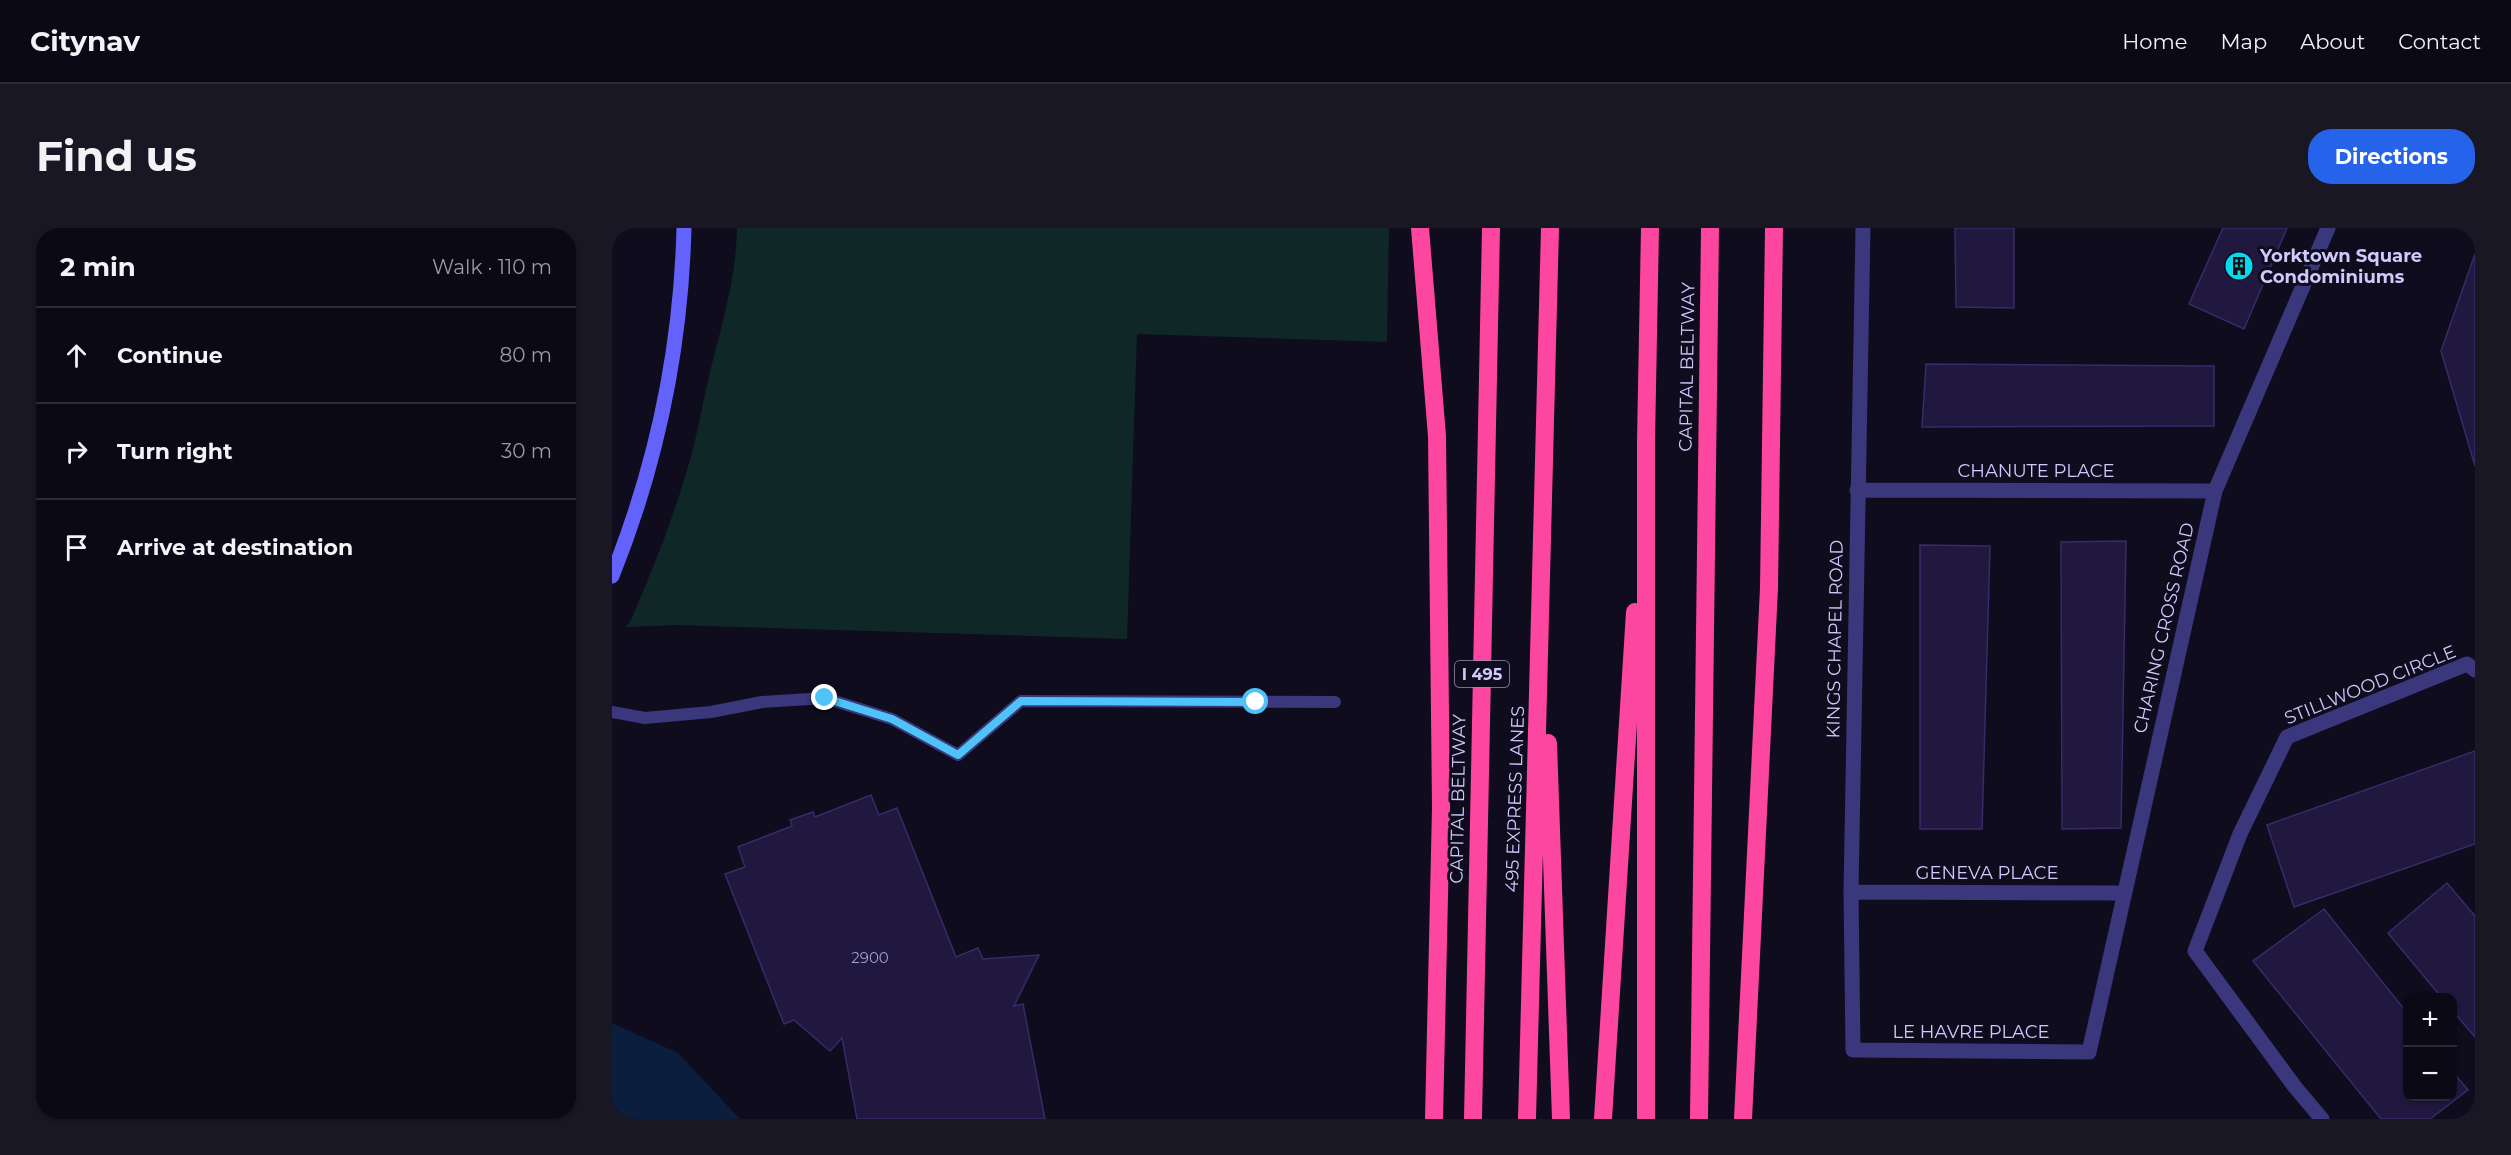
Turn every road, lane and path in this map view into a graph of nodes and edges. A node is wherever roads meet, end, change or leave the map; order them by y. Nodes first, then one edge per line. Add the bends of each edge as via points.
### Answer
1 (684, 228) edge
2 (1420, 228) edge
3 (1491, 228) edge
4 (1550, 228) edge
5 (1650, 228) edge
6 (1710, 228) edge
7 (1774, 228) edge
8 (1863, 228) edge
9 (2328, 228) edge
10 (1646, 441) junction
11 (1857, 490) junction
12 (2215, 491) junction
13 (1542, 561) junction
14 (612, 576) edge
15 (2475, 670) edge
16 (1335, 702) dead end
17 (612, 712) edge
18 (1851, 892) junction
19 (2124, 893) junction
20 (1853, 1050) joint
21 (2089, 1052) joint
22 (1434, 1119) edge
23 (1473, 1119) edge
24 (1527, 1119) edge
25 (1561, 1119) edge
26 (1603, 1119) edge
27 (1646, 1119) edge
28 (1699, 1119) edge
29 (1743, 1119) edge
30 (2322, 1119) edge

1 - 14 main road via 674,355 657,438 633,524
2 - 22 highway via 1437,436 1441,808
3 - 23 highway, CAPITAL BELTWAY / I 495
4 - 13 highway, 495 EXPRESS LANES
5 - 10 highway
6 - 28 highway, CAPITAL BELTWAY
7 - 29 highway via 1769,588
8 - 11 street, KINGS CHAPEL ROAD
9 - 12 street, CHARING CROSS ROAD
10 - 26 highway
10 - 27 highway
11 - 12 street, CHANUTE PLACE
11 - 18 street, KINGS CHAPEL ROAD
12 - 19 street, CHARING CROSS ROAD
13 - 24 highway, 495 EXPRESS LANES
13 - 25 highway
15 - 30 street, STILLWOOD CIRCLE via 2467,664 2287,737 2240,834 2195,951
16 - 17 lane via 1021,701 958,755 892,719 825,698 645,718
18 - 19 street, GENEVA PLACE
18 - 20 street, KINGS CHAPEL ROAD
19 - 21 street, CHARING CROSS ROAD
20 - 21 street, LE HAVRE PLACE

